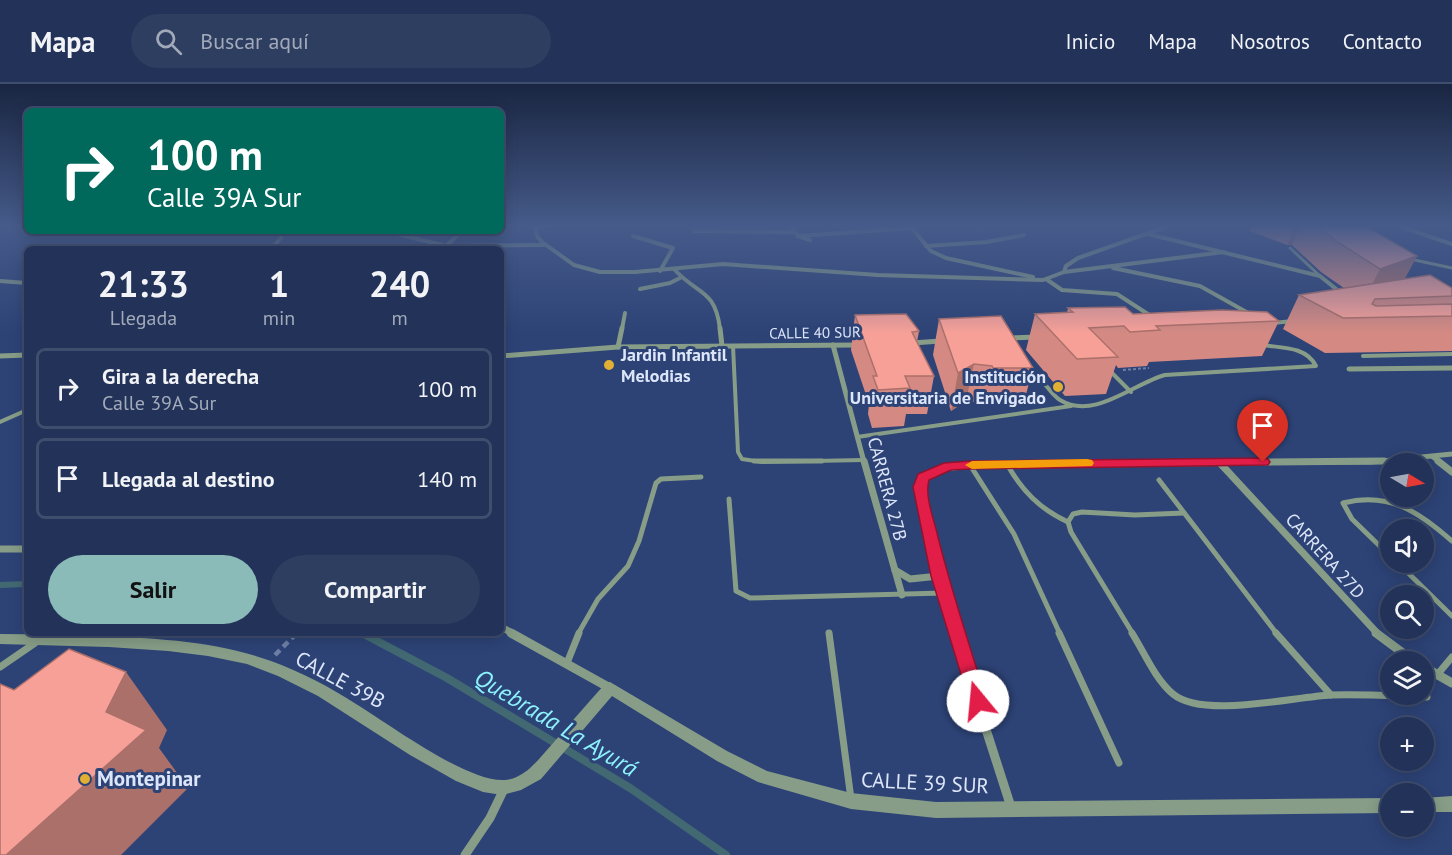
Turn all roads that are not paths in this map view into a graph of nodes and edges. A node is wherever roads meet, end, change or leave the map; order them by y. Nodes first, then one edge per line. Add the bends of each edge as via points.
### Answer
1 (569, 261) edge
2 (666, 261) edge
3 (959, 261) edge
4 (1072, 261) edge
5 (1150, 261) edge
6 (1260, 261) edge
7 (1304, 261) edge
8 (1420, 261) edge
9 (1108, 266) junction
10 (1452, 268) edge
11 (674, 269) junction
12 (660, 271) junction
13 (1064, 272) junction
14 (1320, 276) junction
15 (680, 278) junction
16 (1044, 279) junction
17 (0, 281) edge
18 (24, 283) edge
19 (640, 290) dead end
20 (1349, 300) edge
21 (625, 313) dead end
22 (1256, 318) edge
23 (1157, 319) edge
24 (1302, 321) edge
25 (1266, 324) edge
26 (1050, 337) edge
27 (1003, 339) edge
28 (945, 341) edge
29 (910, 343) edge
30 (868, 344) edge
31 (1257, 344) edge
32 (833, 345) junction
33 (722, 346) junction
34 (733, 346) junction
35 (618, 347) junction
36 (1452, 354) edge
37 (24, 355) edge
38 (0, 356) edge
39 (504, 356) edge
40 (1363, 356) dead end
41 (1452, 368) edge
42 (1107, 369) edge
43 (1349, 369) dead end
44 (1038, 376) dead end
45 (1131, 392) junction
46 (1075, 406) junction
47 (24, 412) edge
48 (0, 422) edge
49 (857, 437) junction
50 (1452, 454) edge
51 (1434, 458) edge
52 (1434, 459) edge
53 (863, 460) junction
54 (1380, 461) edge
55 (1219, 462) junction
56 (1006, 464) junction
57 (970, 465) junction
58 (1452, 471) edge
59 (701, 477) dead end
60 (1158, 480) dead end
61 (729, 499) dead end
62 (1184, 513) junction
63 (1427, 519) edge
64 (1068, 522) junction
65 (1434, 525) edge
66 (1452, 541) edge
67 (1380, 546) edge
68 (0, 549) edge
69 (24, 549) edge
70 (895, 570) junction
71 (1408, 573) edge
72 (939, 576) junction
73 (944, 593) junction
74 (902, 595) junction
75 (1452, 616) edge
76 (504, 629) edge
77 (829, 633) dead end
78 (0, 639) edge
79 (40, 639) junction
80 (1400, 651) edge
81 (1452, 657) edge
82 (566, 663) junction
83 (0, 667) edge
84 (1434, 673) edge
85 (1437, 675) junction
86 (1452, 683) edge
87 (610, 688) junction
88 (1331, 695) junction
89 (1380, 696) edge
90 (1119, 763) dead end
91 (504, 788) junction
92 (851, 801) junction
93 (1452, 804) edge
94 (1434, 805) edge
95 (1380, 806) edge
96 (1011, 809) junction
97 (465, 855) edge

1 - 12 street via 601,272
2 - 12 street
3 - 16 street
4 - 13 street
5 - 9 street
6 - 14 street
7 - 14 lane
8 - 10 lane
9 - 13 street
9 - 22 street via 1200,286
11 - 12 street
11 - 15 street
11 - 16 street via 723,264 879,275
13 - 16 street
14 - 20 street
15 - 19 street
15 - 33 street via 710,297 715,305
16 - 23 street via 1062,290 1121,296
17 - 18 street
21 - 35 street
24 - 25 street
26 - 27 street
28 - 29 street
30 - 32 street, CALLE 40 SUR
31 - 45 lane via 1303,352 1316,366 1173,374 1149,379
32 - 34 street, CALLE 40 SUR
32 - 49 street, CARRERA 27B
33 - 34 street, CALLE 40 SUR
33 - 35 street, CALLE 40 SUR
34 - 53 lane via 738,452 742,459
35 - 39 street, CALLE 40 SUR
36 - 40 lane
37 - 38 street
41 - 43 street
42 - 45 lane
44 - 46 lane via 1060,400
45 - 46 lane via 1116,399
46 - 49 lane
47 - 48 lane
49 - 53 street, CARRERA 27B
50 - 51 street
52 - 58 street
53 - 70 street, CARRERA 27B
54 - 55 street
55 - 56 street
55 - 80 street, CARRERA 27D via 1357,614
56 - 57 street
56 - 64 lane via 1028,498
57 - 72 street via 935,470 923,477 920,487
57 - 90 lane via 1014,534
59 - 82 lane via 661,479 656,483 628,566 598,599
60 - 62 lane
61 - 74 lane via 736,591 750,598 768,599
62 - 64 lane via 1082,512 1073,514
62 - 88 lane via 1282,640
63 - 67 lane via 1390,501 1344,503 1352,519
64 - 88 lane via 1174,695 1213,707
65 - 66 lane
68 - 69 street
70 - 72 street, CARRERA 27B via 910,579
70 - 74 street, CARRERA 27B
71 - 75 lane
72 - 73 street
73 - 74 lane
73 - 96 street
76 - 82 street, CALLE 39 SUR
77 - 92 lane
78 - 79 street, CALLE 39B
79 - 83 lane
79 - 91 street, CALLE 39B via 168,645 265,664 358,710 450,770
81 - 85 lane
82 - 87 street, CALLE 39 SUR
84 - 85 street
85 - 86 street
87 - 91 street via 535,774
87 - 92 street, CALLE 39 SUR via 764,777
88 - 89 lane
91 - 97 street
92 - 96 street, CALLE 39 SUR via 936,810
93 - 94 street
95 - 96 street, CALLE 39 SUR

